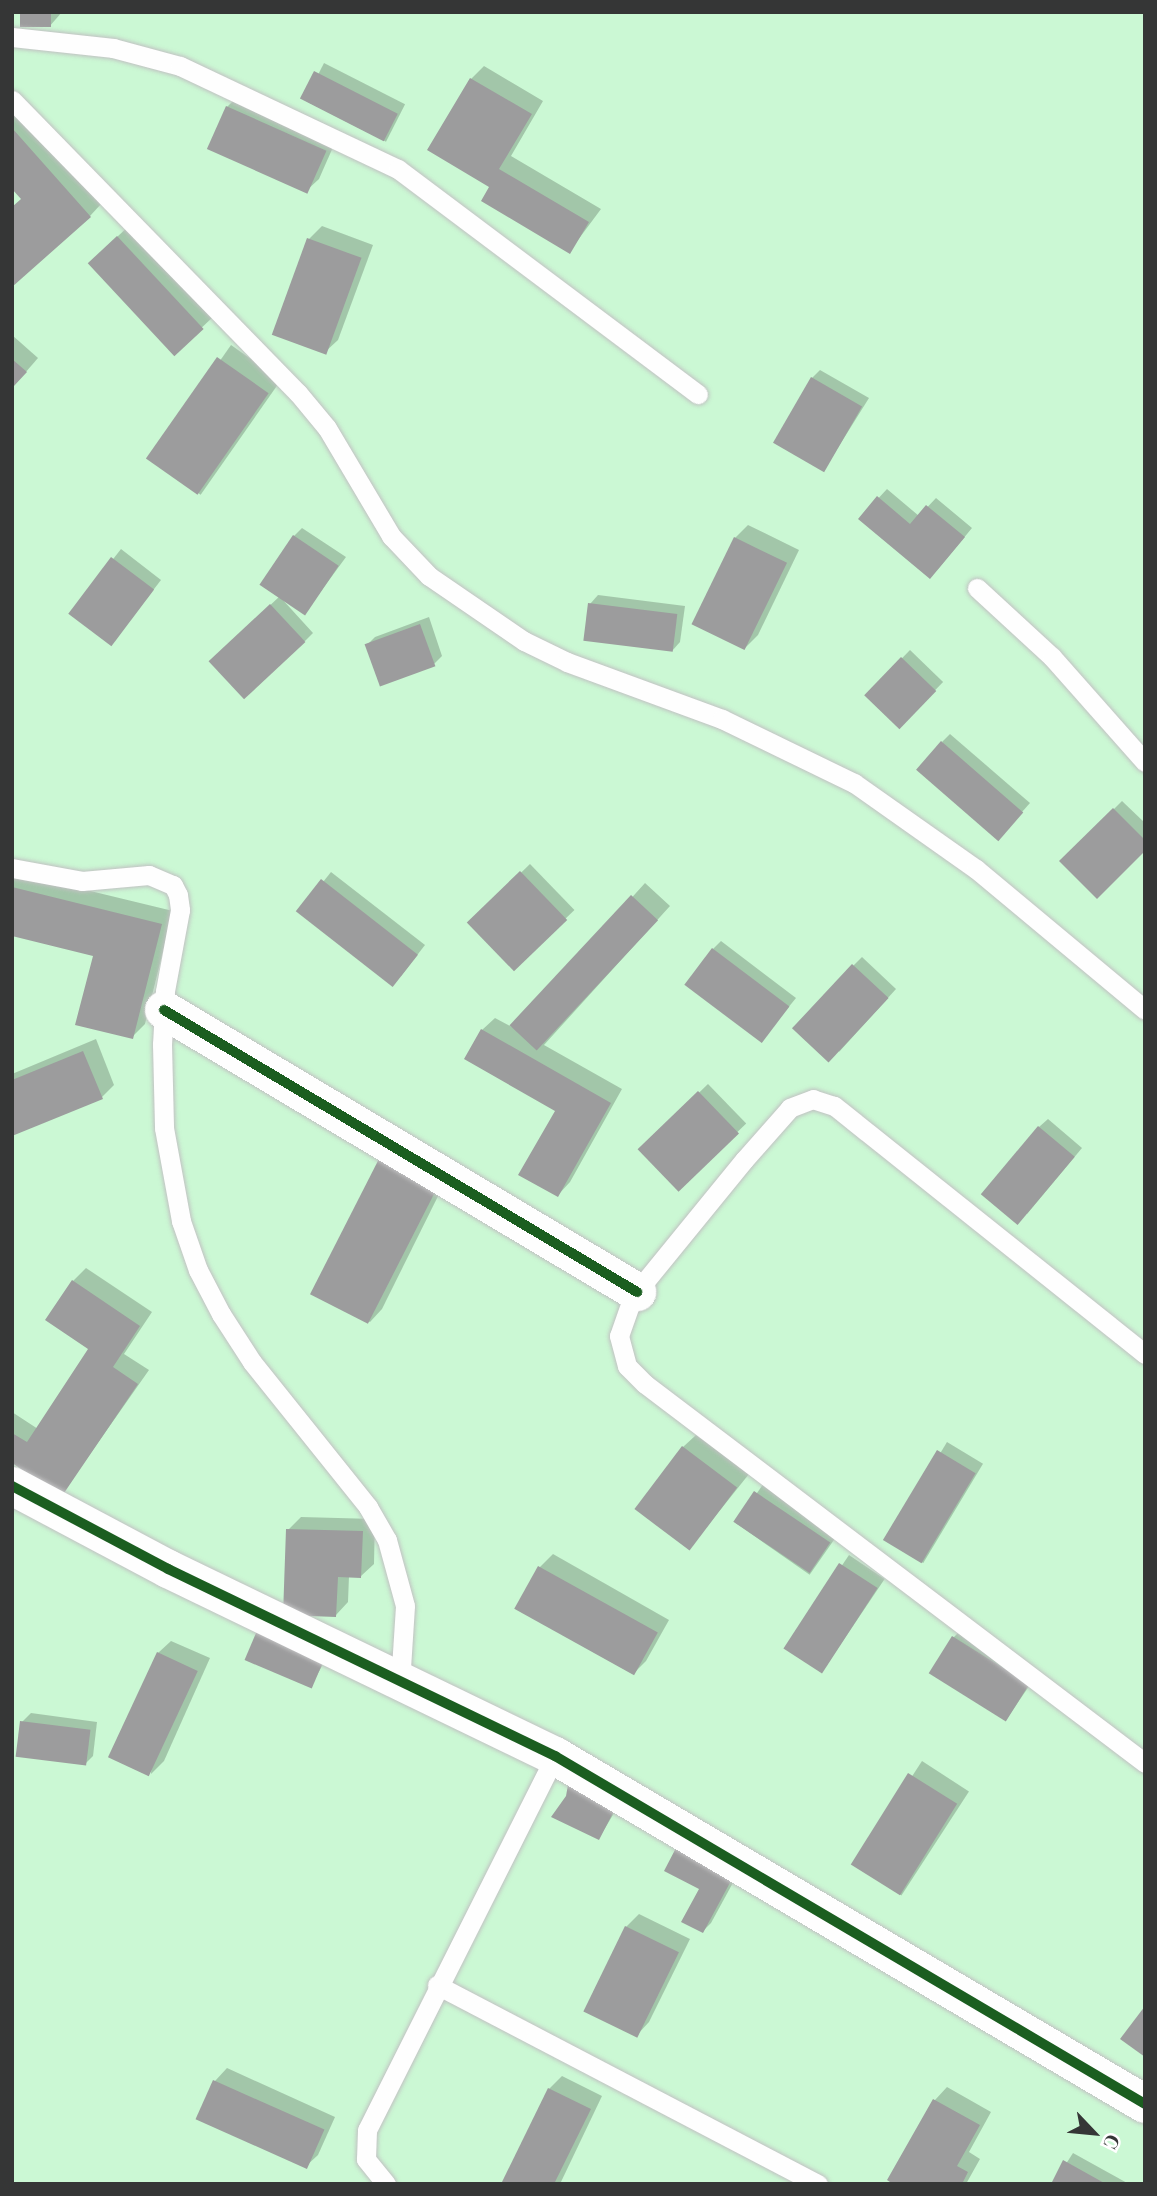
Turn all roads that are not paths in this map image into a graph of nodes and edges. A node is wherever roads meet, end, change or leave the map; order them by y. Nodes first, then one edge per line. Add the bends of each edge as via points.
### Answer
1 (12, 37) edge
2 (12, 100) edge
3 (698, 394) dead end
4 (978, 588) dead end
5 (1145, 762) edge
6 (12, 868) edge
7 (164, 1010) junction
8 (1145, 1010) edge
9 (637, 1292) junction
10 (1145, 1354) edge
11 (12, 1486) edge
12 (400, 1684) junction
13 (555, 1756) junction
14 (1145, 1763) edge
15 (437, 1985) junction
16 (1145, 2104) edge
17 (386, 2184) edge
18 (818, 2184) edge

1 - 3 lane via 113,48 180,66 398,169
2 - 8 lane via 298,393 327,428 391,536 429,576 534,646 722,719 854,783 976,869
4 - 5 lane via 1052,657
6 - 7 lane via 82,881 149,874 173,886 180,910
7 - 9 street
7 - 12 lane via 164,1128 185,1234 198,1270 252,1362 353,1488 387,1540 405,1606
9 - 10 lane via 790,1108 813,1099 834,1106
9 - 14 lane via 619,1336 627,1366 645,1384
11 - 12 street
12 - 13 street
13 - 15 lane
13 - 16 street
15 - 17 lane via 367,2130 366,2159
15 - 18 lane

